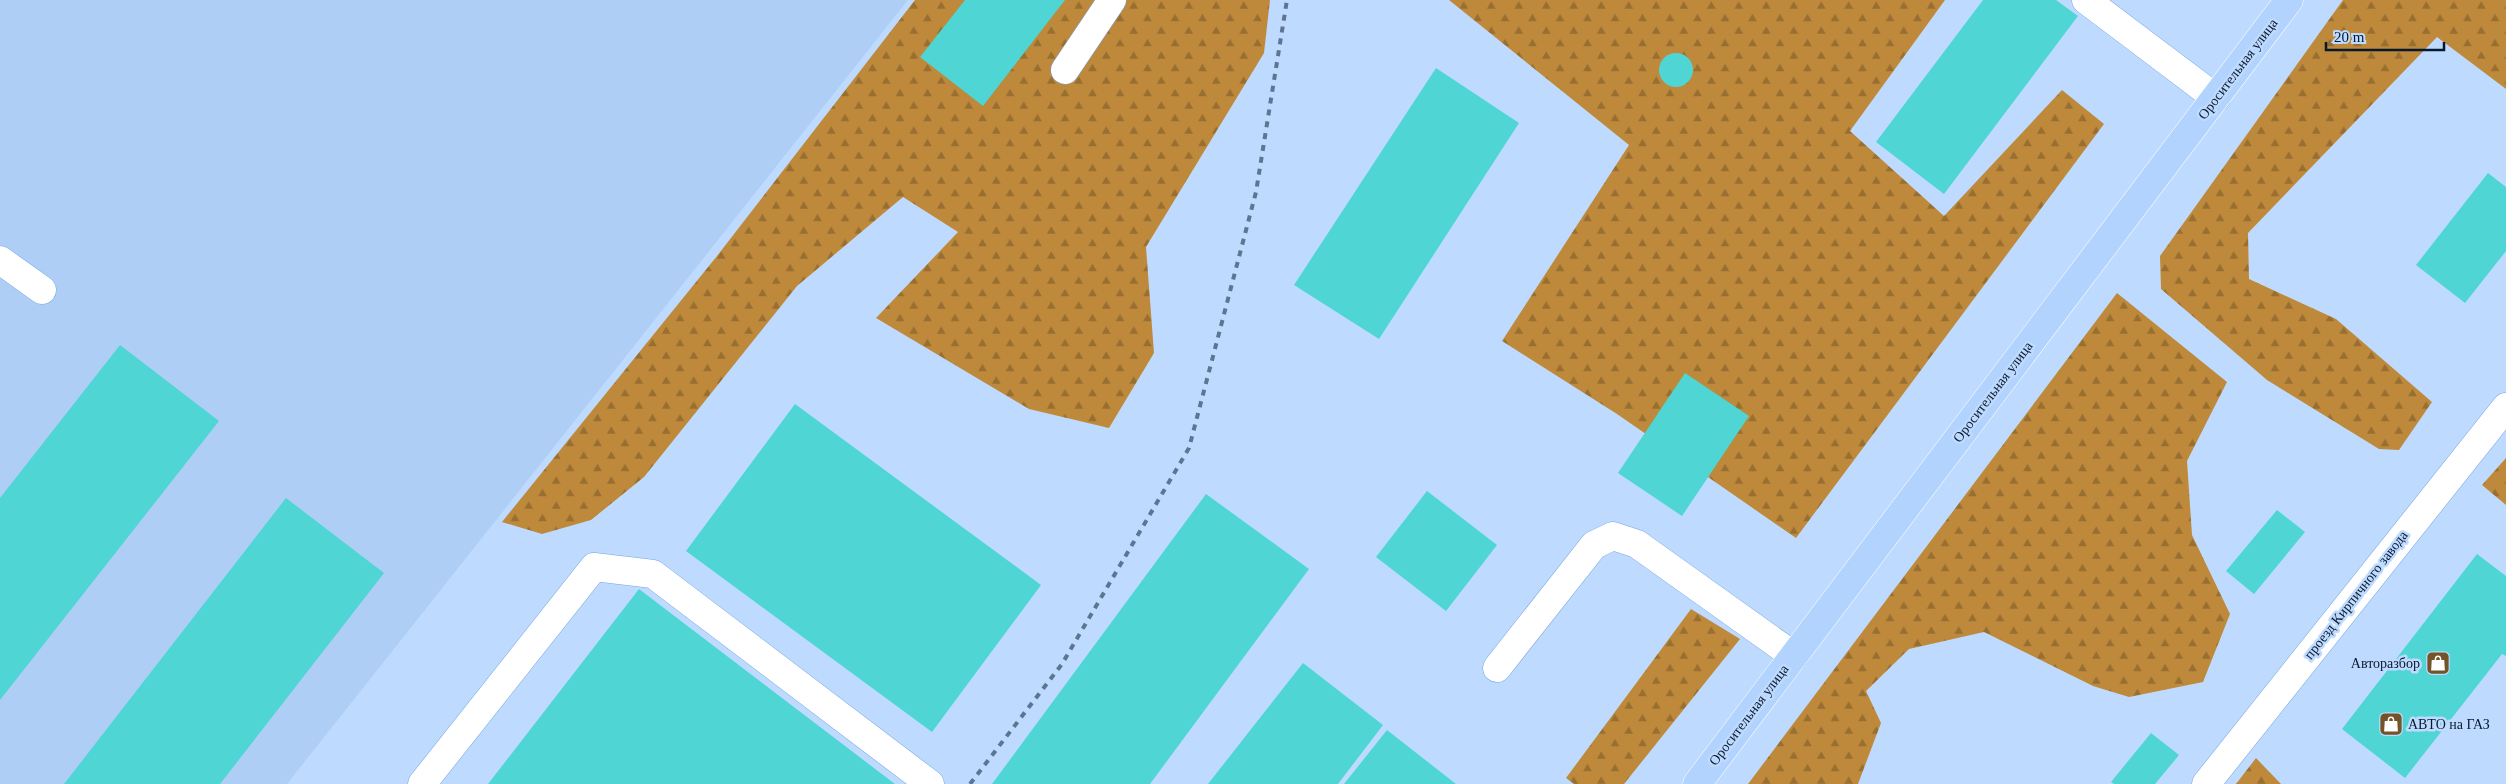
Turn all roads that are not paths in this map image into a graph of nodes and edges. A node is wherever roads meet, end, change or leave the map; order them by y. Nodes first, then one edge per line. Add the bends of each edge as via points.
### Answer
1 (1112, 0) edge
2 (2086, 0) edge
3 (2289, 0) edge
4 (1065, 70) dead end
5 (2216, 98) junction
6 (0, 260) edge
7 (42, 290) dead end
8 (2506, 407) edge
9 (1794, 656) junction
10 (1497, 668) dead end
11 (422, 784) edge
12 (930, 784) edge
13 (1697, 784) edge
14 (2206, 784) edge

1 - 4 street
2 - 5 street
3 - 5 main road, Оросительная улица
5 - 9 main road, Оросительная улица
6 - 7 street
8 - 14 street, проезд Кирпичного завода
9 - 10 street via 1638,544 1613,536 1594,545
9 - 13 main road, Оросительная улица
11 - 12 street via 594,567 653,574

